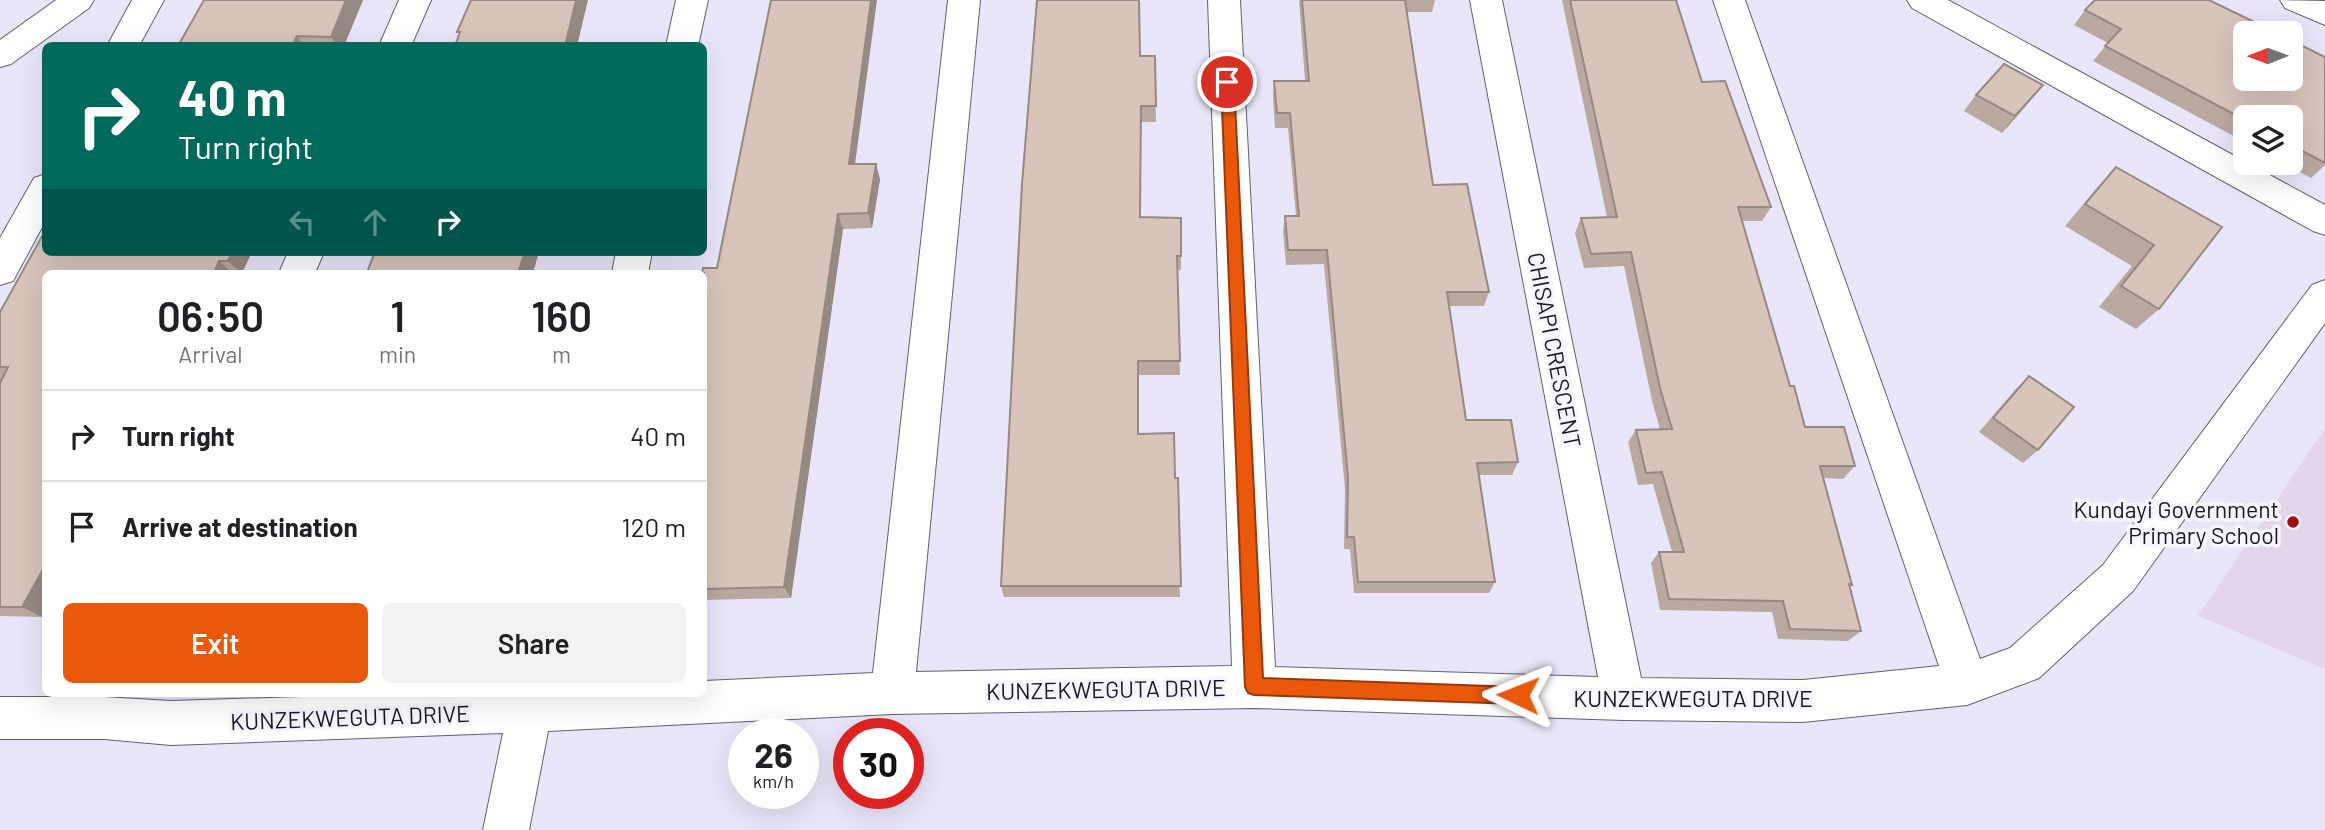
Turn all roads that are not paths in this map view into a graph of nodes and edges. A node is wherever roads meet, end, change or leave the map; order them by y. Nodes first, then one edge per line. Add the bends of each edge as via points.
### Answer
1 (78, 0) edge
2 (148, 0) edge
3 (415, 0) edge
4 (692, 0) edge
5 (964, 0) edge
6 (1224, 0) edge
7 (1486, 0) edge
8 (1729, 0) edge
9 (1923, 0) edge
10 (2296, 0) edge
11 (2325, 14) edge
12 (125, 42) edge
13 (397, 42) edge
14 (683, 42) edge
15 (0, 56) edge
16 (42, 194) edge
17 (2325, 221) edge
18 (0, 271) edge
19 (2325, 295) edge
20 (1968, 684) junction
21 (1254, 687) junction
22 (892, 693) junction
23 (1624, 699) junction
24 (531, 702) edge
25 (109, 706) edge
26 (0, 718) edge
27 (506, 830) edge

1 - 15 street
2 - 12 street
3 - 13 street
4 - 14 street
5 - 22 street
6 - 21 street
7 - 23 street, CHISAPI CRESCENT
8 - 20 street
9 - 17 street
10 - 11 street
16 - 18 street
19 - 20 street, KUNZEKWEGUTA DRIVE via 2118,578 2024,663
20 - 23 street, KUNZEKWEGUTA DRIVE via 1803,701
21 - 22 street, KUNZEKWEGUTA DRIVE
21 - 23 street, KUNZEKWEGUTA DRIVE
22 - 24 street, KUNZEKWEGUTA DRIVE
24 - 25 street, KUNZEKWEGUTA DRIVE via 171,723
24 - 27 street
25 - 26 street, KUNZEKWEGUTA DRIVE

